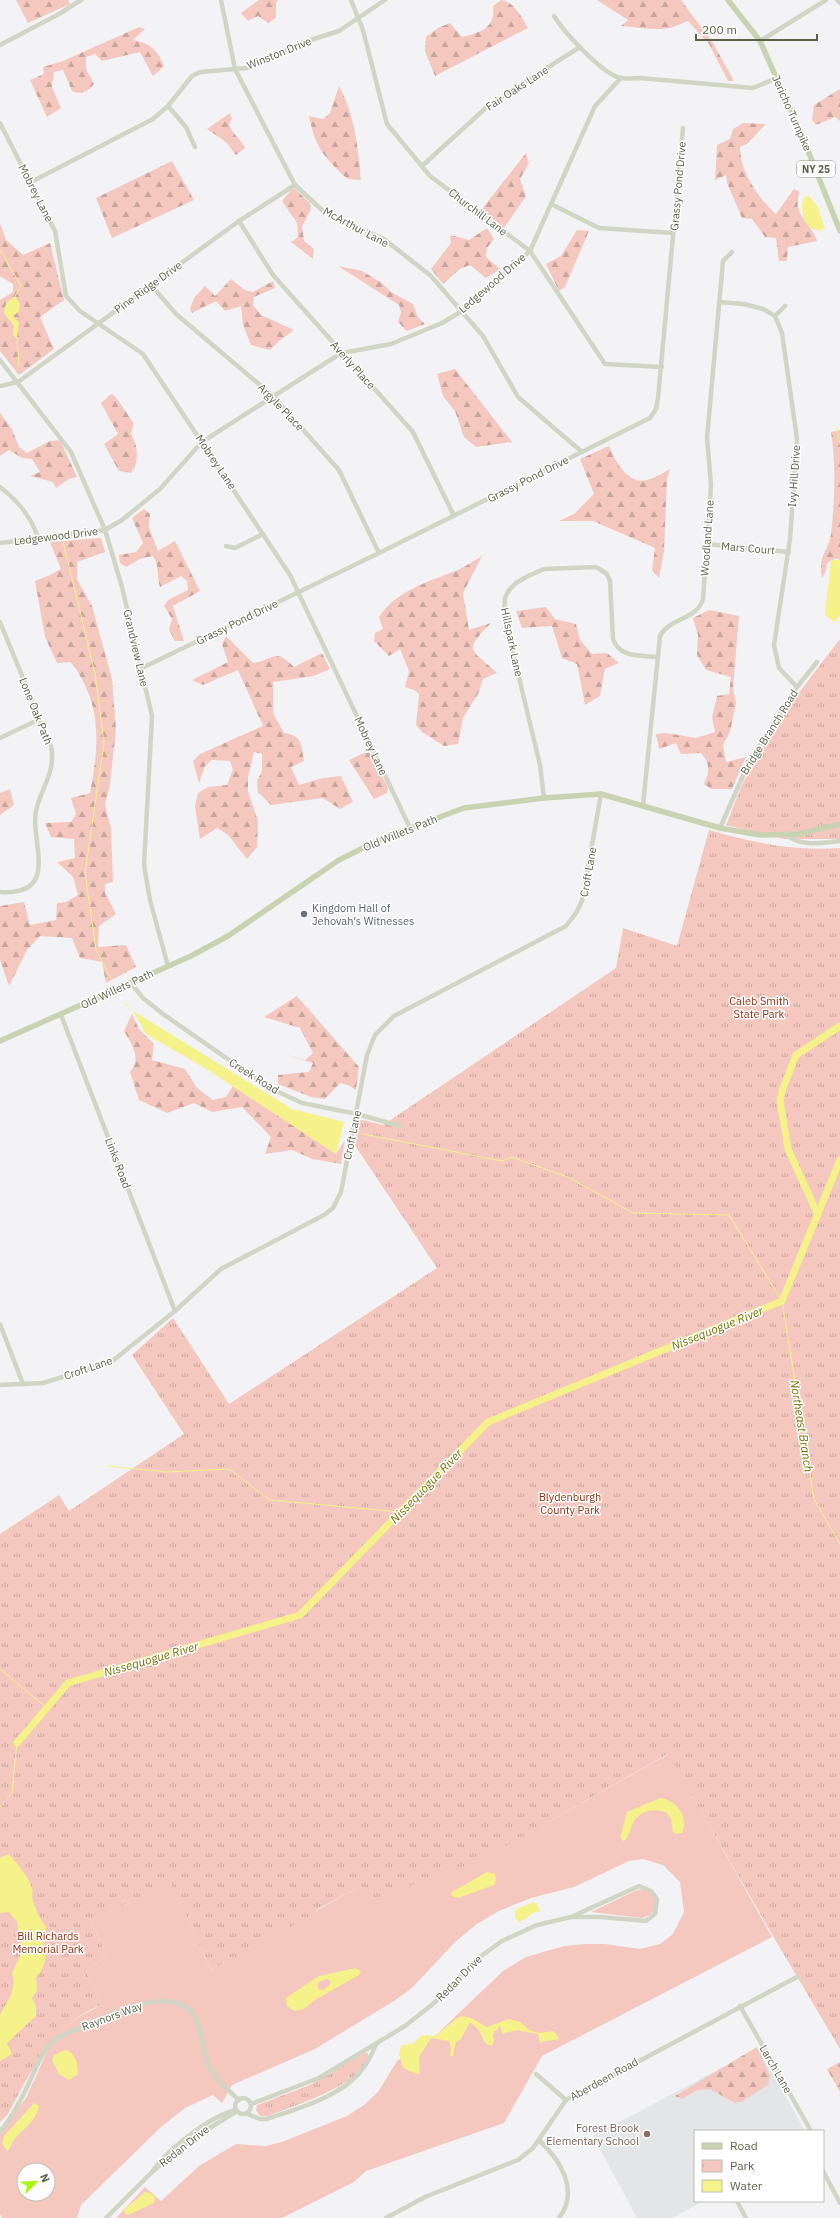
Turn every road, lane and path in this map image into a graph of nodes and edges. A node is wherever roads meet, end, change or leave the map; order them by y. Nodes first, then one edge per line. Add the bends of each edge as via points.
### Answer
1 (221, 0) edge
2 (351, 0) edge
3 (385, 0) edge
4 (728, 0) edge
5 (826, 0) edge
6 (837, 0) edge
7 (78, 1) edge
8 (840, 3) edge
9 (554, 16) dead end
10 (360, 18) junction
11 (760, 41) junction
12 (0, 45) edge
13 (580, 46) junction
14 (234, 69) junction
15 (621, 78) junction
16 (777, 78) junction
17 (168, 106) junction
18 (0, 123) edge
19 (683, 128) dead end
20 (195, 147) dead end
21 (422, 166) junction
22 (31, 182) junction
23 (294, 185) junction
24 (552, 204) junction
25 (239, 221) junction
26 (840, 232) edge
27 (674, 233) junction
28 (530, 251) junction
29 (732, 252) dead end
30 (152, 285) junction
31 (719, 302) junction
32 (785, 306) dead end
33 (462, 311) junction
34 (774, 316) junction
35 (98, 324) junction
36 (342, 353) junction
37 (0, 360) edge
38 (662, 367) junction
39 (18, 382) junction
40 (0, 386) edge
41 (273, 396) junction
42 (202, 442) junction
43 (582, 452) junction
44 (0, 487) edge
45 (454, 516) junction
46 (105, 530) junction
47 (263, 534) junction
48 (38, 538) junction
49 (0, 543) edge
50 (707, 544) junction
51 (226, 546) dead end
52 (788, 552) junction
53 (380, 553) junction
54 (299, 592) junction
55 (0, 622) edge
56 (657, 657) junction
57 (817, 662) dead end
58 (142, 668) junction
59 (797, 687) junction
60 (40, 719) junction
61 (0, 738) edge
62 (601, 794) junction
63 (544, 798) junction
64 (642, 805) junction
65 (840, 824) edge
66 (410, 828) junction
67 (720, 828) junction
68 (786, 835) junction
69 (840, 841) edge
70 (0, 892) edge
71 (168, 966) junction
72 (130, 982) junction
73 (61, 1015) junction
74 (0, 1041) edge
75 (357, 1114) junction
76 (400, 1126) dead end
77 (175, 1311) junction
78 (0, 1324) edge
79 (23, 1384) junction
80 (0, 1385) edge
81 (571, 1917) junction
82 (797, 1976) dead end
83 (740, 2006) junction
84 (376, 2043) junction
85 (536, 2074) dead end
86 (239, 2100) junction
87 (566, 2100) junction
88 (251, 2104) junction
89 (236, 2111) junction
90 (247, 2114) junction
91 (2, 2127) edge
92 (810, 2130) edge
93 (0, 2132) edge
94 (539, 2140) junction
95 (824, 2173) edge
96 (738, 2202) edge
97 (840, 2203) edge
98 (106, 2218) edge
99 (386, 2218) edge
100 (559, 2218) edge
101 (746, 2218) edge

1 - 14 street, McArthur Lane
2 - 10 street, Churchill Lane
3 - 10 street, Winston Drive
4 - 11 main road, NY 25
5 - 11 street
6 - 8 street
7 - 12 street
9 - 13 street via 564,31
10 - 14 street, Winston Drive via 334,33 301,43 258,64
10 - 21 street, Churchill Lane via 387,124
11 - 16 main road, Jericho Turnpike / NY 25
13 - 15 street via 609,74
13 - 21 street, Fair Oaks Lane via 489,105
14 - 17 street, Winston Drive via 207,70 192,76
14 - 23 street, McArthur Lane
15 - 16 street via 752,88
15 - 24 street, Ledgewood Drive via 596,106
16 - 26 main road, Jericho Turnpike / NY 25
17 - 20 street via 186,127
17 - 22 street, Winston Drive via 153,119
18 - 22 street, Mobrey Lane
19 - 27 street, Grassy Pond Drive
21 - 28 street, Churchill Lane via 430,176
22 - 35 street, Mobrey Lane via 56,231 66,296 72,304
23 - 25 street, Pine Ridge Drive
23 - 33 street, McArthur Lane via 323,211 384,239 431,276
24 - 27 street via 599,228
24 - 28 street, Ledgewood Drive
25 - 30 street, Pine Ridge Drive
25 - 36 street, Averly Place via 273,275
27 - 38 street, Grassy Pond Drive
28 - 33 street, Ledgewood Drive
28 - 38 street, Churchill Lane via 605,364
29 - 31 street, Woodland Lane via 723,261
30 - 35 street, Pine Ridge Drive
30 - 41 street, Argyle Place via 176,314
31 - 34 street via 763,308
31 - 50 street, Woodland Lane via 707,438 711,485
32 - 34 street
33 - 36 street, Ledgewood Drive via 442,323 391,344
33 - 43 street, McArthur Lane via 483,336 518,397
34 - 52 street, Ivy Hill Drive via 782,333 797,440
35 - 39 street, Pine Ridge Drive
35 - 42 street, Mobrey Lane via 143,354
36 - 41 street, Ledgewood Drive
36 - 45 street, Averly Place via 413,432
37 - 39 street, Grandview Lane
38 - 43 street, Grassy Pond Drive via 656,409 650,418
39 - 40 street, Pine Ridge Drive
39 - 46 street, Grandview Lane via 71,452
41 - 42 street, Ledgewood Drive
41 - 53 street, Argyle Place via 339,470
42 - 46 street, Ledgewood Drive via 160,489 122,520
42 - 47 street, Mobrey Lane
43 - 45 street, Grassy Pond Drive
44 - 48 street via 24,509
45 - 53 street, Grassy Pond Drive
46 - 48 street, Ledgewood Drive
46 - 58 street, Grandview Lane
47 - 51 street via 234,548
47 - 54 street, Mobrey Lane
48 - 49 street, Ledgewood Drive
50 - 52 street, Mars Court
50 - 56 street, Woodland Lane via 701,605 696,611 662,632
52 - 59 street, Ivy Hill Drive via 774,645 779,668
53 - 54 street, Grassy Pond Drive
54 - 58 street, Grassy Pond Drive
54 - 66 street, Mobrey Lane
55 - 60 street, Lone Oak Path
56 - 63 street, Hillspark Lane via 631,655 616,647 613,639 610,580 596,567 544,569 516,583 509,590 505,598 504,615 540,765
56 - 64 street, Woodland Lane
57 - 59 street, Bridge Branch Road
58 - 71 street, Grandview Lane via 152,716 144,865 150,900
59 - 67 street, Bridge Branch Road via 749,762
60 - 61 street
60 - 70 street, Lone Oak Path via 53,756 51,773 36,808 40,864 37,874 25,890
62 - 63 main road, Old Willets Path
62 - 64 main road, Old Willets Path
62 - 75 street, Croft Lane via 582,901 576,913 566,926 555,933 388,1020 370,1044
63 - 66 main road, Old Willets Path via 464,808
64 - 67 main road, Old Willets Path
65 - 68 main road, Old Willets Path
66 - 71 main road, Old Willets Path via 380,839 339,860 228,936
67 - 68 main road, Old Willets Path via 750,834
68 - 69 street via 792,840 815,844
71 - 72 main road, Old Willets Path
72 - 73 main road, Old Willets Path
72 - 75 street, Creek Road via 143,998 163,1014 268,1087 302,1103
73 - 74 main road, Old Willets Path
73 - 77 street, Links Road
75 - 76 street, Creek Road
75 - 77 street, Croft Lane via 341,1192 333,1208 221,1269
77 - 79 street, Croft Lane via 112,1362 43,1383
78 - 79 street
79 - 80 street, Croft Lane
81 - 81 street, Redan Drive via 646,1921 655,1914 657,1900 652,1891 639,1886
81 - 84 street, Redan Drive via 538,1925 495,1945 468,1967 423,2013
82 - 83 street, Aberdeen Road
83 - 87 street, Aberdeen Road
83 - 92 street, Larch Lane
84 - 88 street, Redan Drive via 319,2078
84 - 90 street via 361,2072 338,2090 266,2119
85 - 87 street
86 - 88 street via 246,2099
86 - 89 street
86 - 91 street, Raynors Way via 209,2067 197,2021 192,2012 176,2003 145,2003 124,2009 56,2038 44,2052 25,2093
87 - 94 street, Aberdeen Road
88 - 90 street via 251,2110
89 - 90 street via 243,2115
89 - 98 street, Redan Drive via 205,2127 178,2147
91 - 93 street, Raynors Way
94 - 99 street, Aberdeen Road via 513,2163 425,2197
94 - 100 street via 558,2160 566,2176 568,2197
95 - 97 street
96 - 101 street

